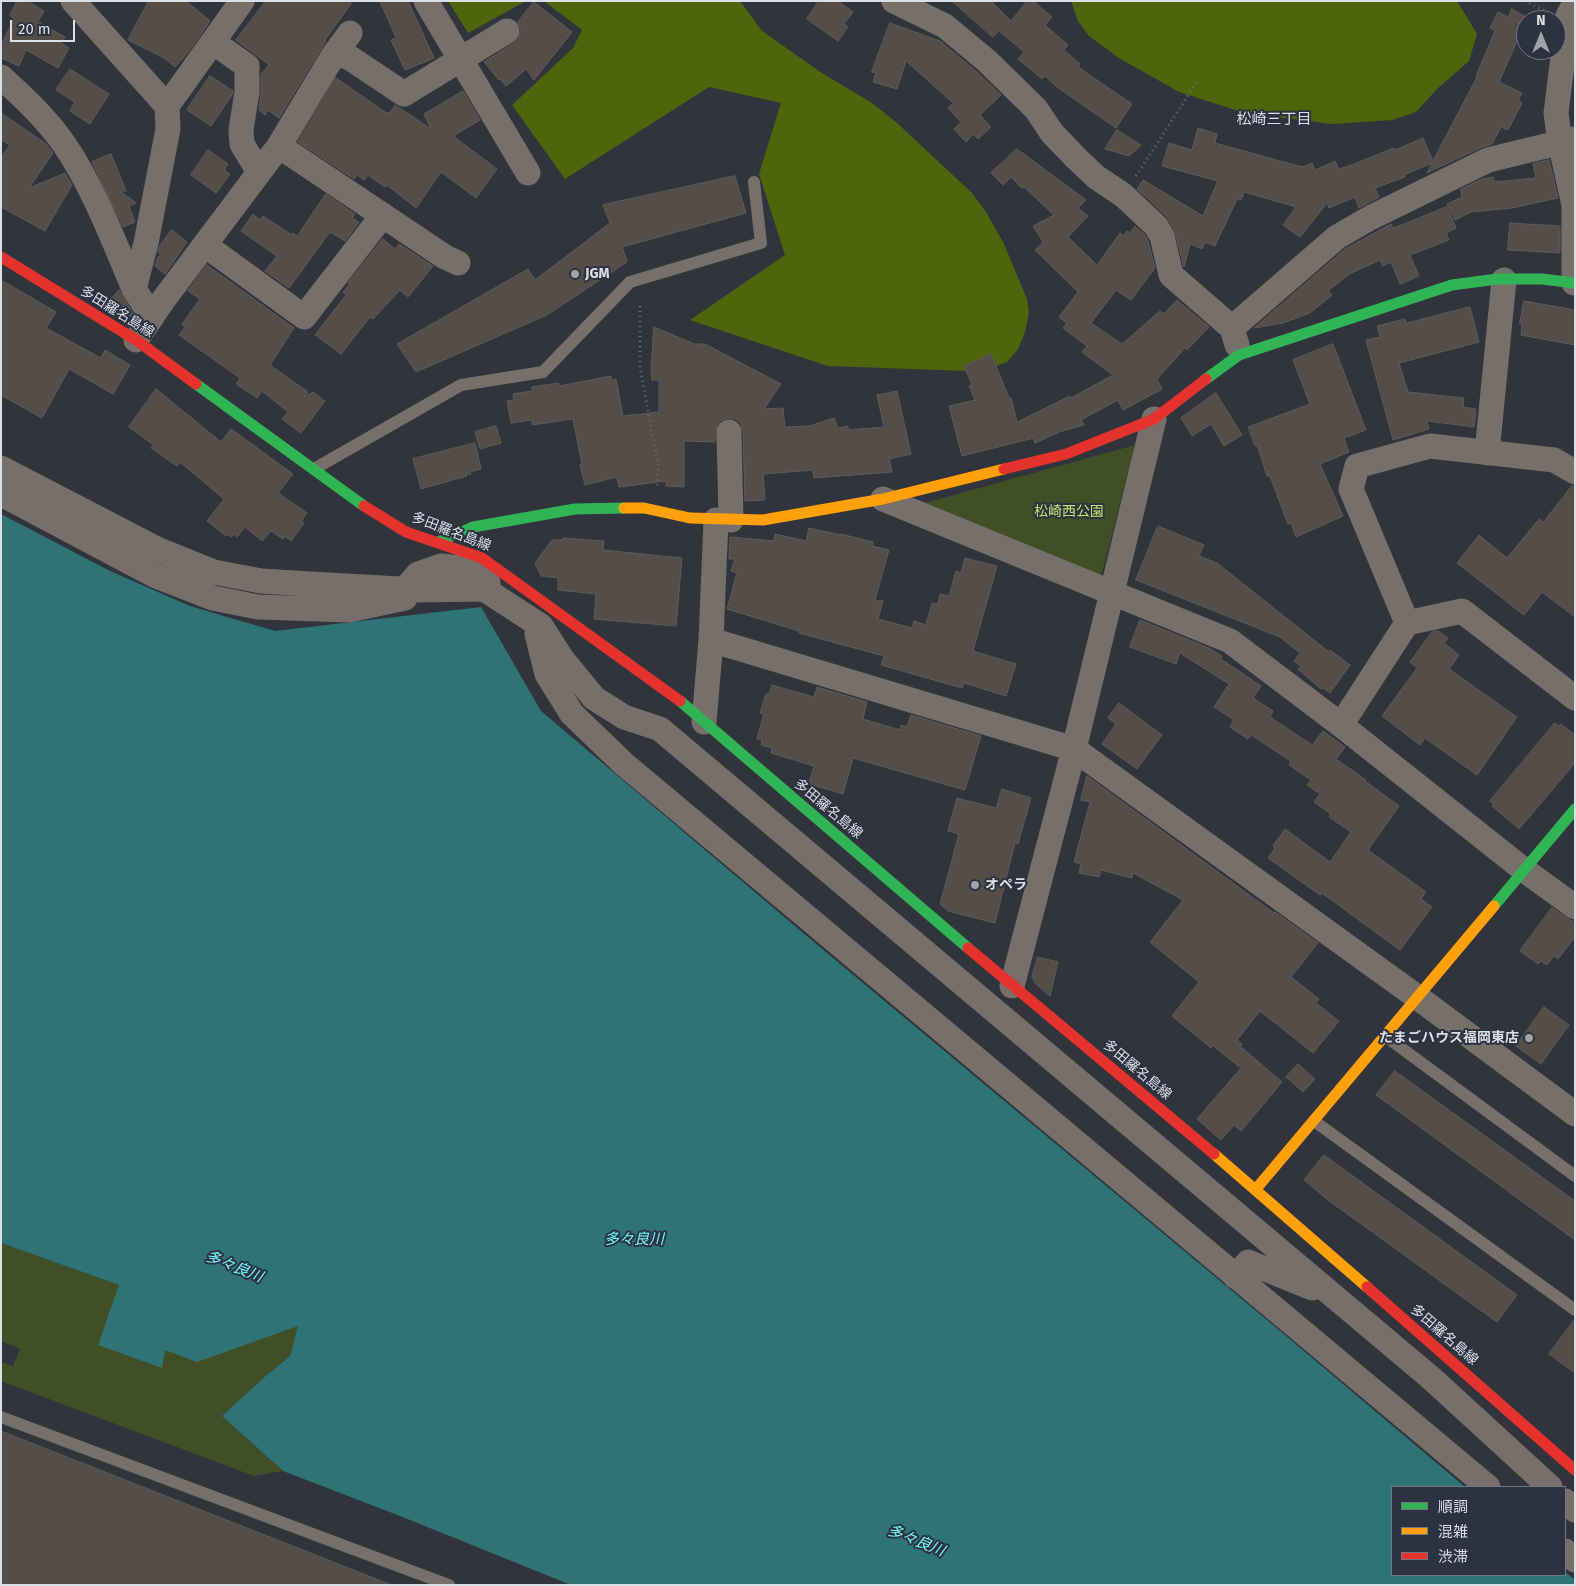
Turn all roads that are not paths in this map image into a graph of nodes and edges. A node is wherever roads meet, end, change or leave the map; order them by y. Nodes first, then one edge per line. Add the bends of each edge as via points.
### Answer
1 (73, 1) edge
2 (242, 1) edge
3 (426, 1) edge
4 (894, 1) edge
5 (1575, 3) edge
6 (507, 30) dead end
7 (350, 33) dead end
8 (213, 42) junction
9 (333, 56) junction
10 (461, 59) junction
11 (1, 77) edge
12 (167, 106) junction
13 (1568, 141) edge
14 (279, 146) junction
15 (259, 172) junction
16 (528, 173) dead end
17 (754, 182) dead end
18 (383, 216) junction
19 (205, 245) junction
20 (1, 258) edge
21 (458, 263) dead end
22 (1504, 280) junction
23 (1574, 283) edge
24 (134, 289) junction
25 (152, 317) junction
26 (1232, 328) junction
27 (136, 340) junction
28 (1240, 355) junction
29 (1154, 419) junction
30 (729, 432) dead end
31 (1487, 453) junction
32 (1, 468) edge
33 (314, 469) junction
34 (1575, 472) edge
35 (1, 494) edge
36 (883, 499) junction
37 (724, 520) junction
38 (438, 542) junction
39 (405, 589) junction
40 (449, 589) junction
41 (487, 591) junction
42 (1112, 592) junction
43 (534, 622) junction
44 (1407, 622) junction
45 (710, 640) junction
46 (1575, 698) edge
47 (704, 722) junction
48 (1341, 725) junction
49 (1074, 749) junction
50 (1575, 809) edge
51 (1524, 870) junction
52 (1575, 908) edge
53 (1012, 986) junction
54 (1417, 997) junction
55 (1385, 1036) junction
56 (1575, 1114) edge
57 (1314, 1121) junction
58 (1575, 1176) edge
59 (1261, 1194) junction
60 (1236, 1277) junction
61 (1335, 1298) junction
62 (1575, 1310) edge
63 (1, 1417) edge
64 (1501, 1442) junction
65 (1575, 1470) edge
66 (1575, 1474) edge
67 (1487, 1486) edge
68 (1549, 1486) edge
69 (449, 1585) edge

1 - 12 street
2 - 8 street
3 - 10 street
4 - 26 street via 945,26 987,61 1036,109 1052,133 1077,159 1156,226 1162,236 1171,275
5 - 13 street via 1568,16 1556,113
6 - 10 street
7 - 9 street
8 - 12 street
8 - 15 street via 247,66 242,144
9 - 10 street via 347,56 404,94
9 - 14 street
10 - 16 street
11 - 24 street via 37,110 64,144 102,216
12 - 24 street via 168,129
13 - 23 street via 1574,205
13 - 26 street via 1488,160 1336,236
14 - 15 street
14 - 18 street
15 - 19 street
17 - 33 lane via 761,243 630,282 543,372 461,385
18 - 19 street via 304,316
18 - 21 street
19 - 25 street
20 - 27 main road, 多田羅名島線
22 - 23 main road via 1542,279
22 - 28 main road via 1452,285
22 - 31 street
24 - 25 street
25 - 27 street
26 - 28 street
27 - 33 main road, 多田羅名島線
28 - 29 main road
29 - 36 main road via 1066,454
29 - 42 street
30 - 37 street
31 - 34 street via 1554,460
31 - 44 street via 1430,446 1357,466 1351,489
32 - 39 street via 157,549 214,572 261,581
33 - 38 main road, 多田羅名島線 via 399,528
35 - 40 street via 154,575 213,598 258,607 348,610
36 - 37 main road via 763,520
36 - 42 street
37 - 38 main road via 690,518 644,508 575,509 473,527
37 - 45 street
38 - 47 main road, 多田羅名島線 via 482,558 673,695
39 - 40 street
39 - 41 street via 418,574 441,566 470,569 488,582
40 - 41 street
41 - 43 street
42 - 48 street via 1230,641
42 - 49 street
43 - 60 street via 547,674 572,714 624,764
43 - 61 street via 541,626 562,659 594,698 624,717 660,729
44 - 46 street via 1462,611
44 - 48 street
45 - 47 street
45 - 49 street
47 - 53 main road, 多田羅名島線
48 - 51 street
49 - 53 street
49 - 54 street
50 - 51 main road
51 - 52 street
51 - 54 main road
53 - 59 main road, 多田羅名島線
54 - 55 main road
54 - 56 street
55 - 57 main road
55 - 58 lane
57 - 59 main road
57 - 62 lane
59 - 61 street
59 - 65 main road, 多田羅名島線
60 - 61 street via 1248,1262
60 - 67 street
61 - 64 street
63 - 69 lane
64 - 66 street
64 - 68 street

